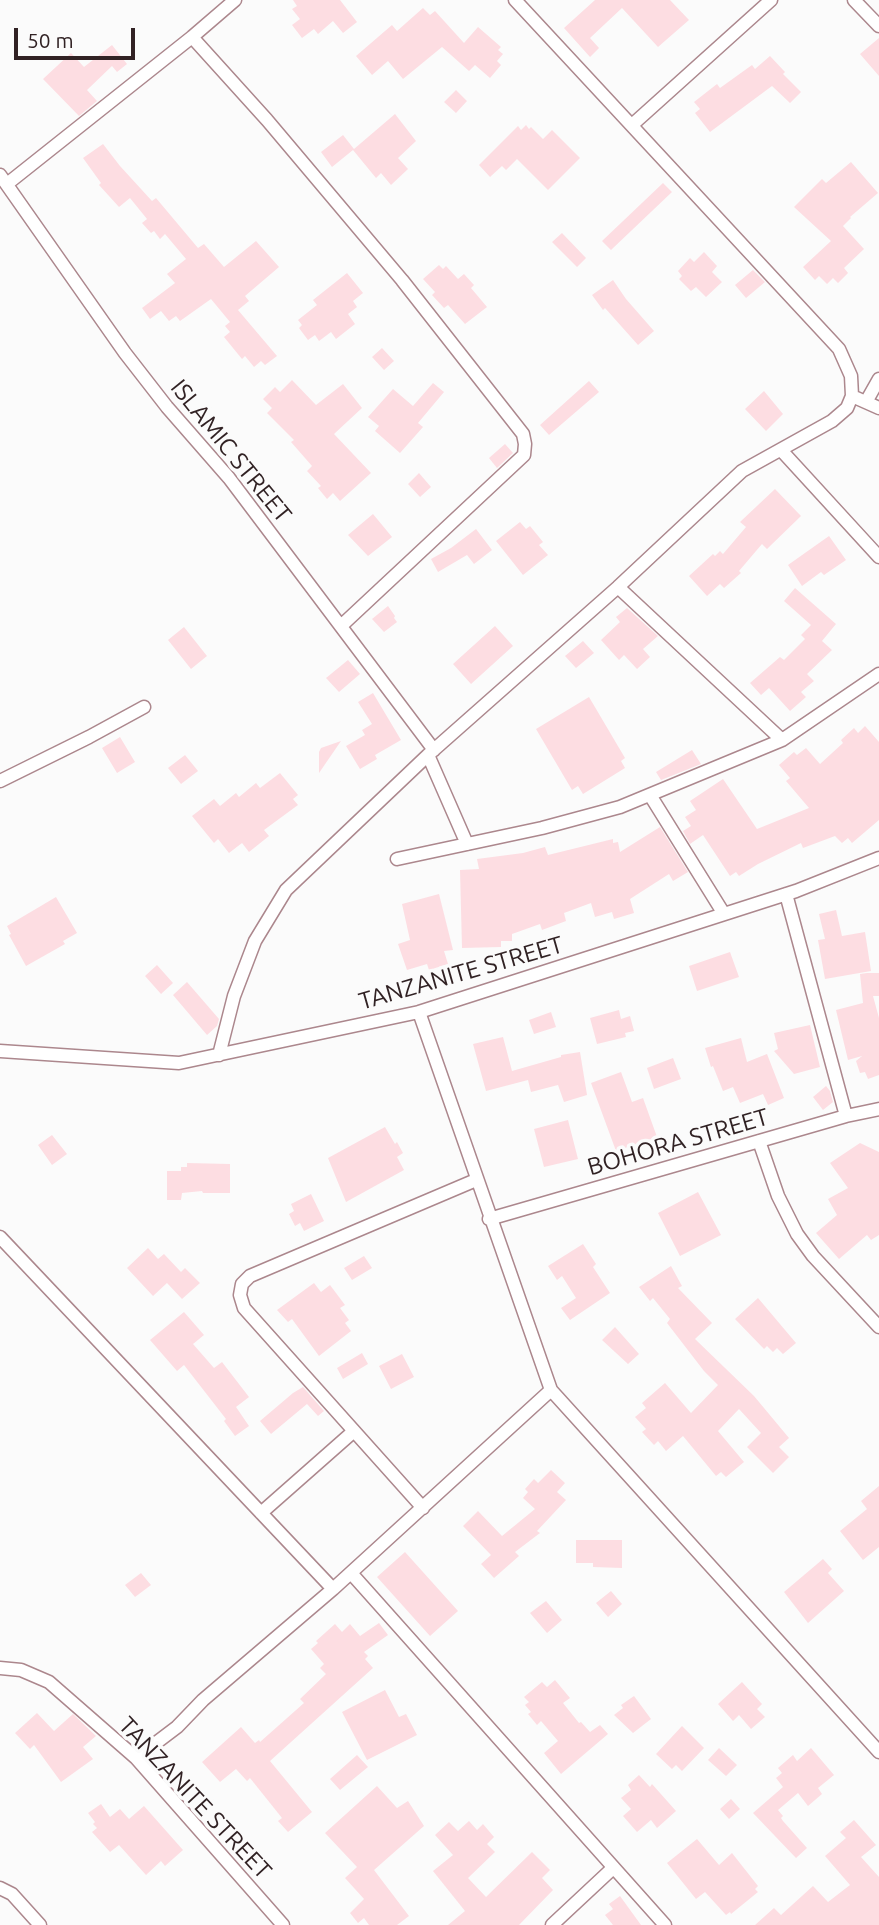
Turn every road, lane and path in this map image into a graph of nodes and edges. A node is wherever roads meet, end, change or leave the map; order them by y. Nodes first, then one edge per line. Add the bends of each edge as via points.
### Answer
1 (235, 0) edge
2 (515, 0) edge
3 (771, 0) edge
4 (853, 0) edge
5 (879, 26) edge
6 (192, 37) junction
7 (632, 125) junction
8 (3, 180) edge
9 (879, 379) edge
10 (852, 396) junction
11 (866, 402) junction
12 (879, 408) edge
13 (780, 450) junction
14 (879, 557) edge
15 (618, 587) junction
16 (341, 625) junction
17 (879, 674) edge
18 (144, 707) dead end
19 (782, 740) junction
20 (431, 752) junction
21 (0, 781) edge
22 (650, 795) junction
23 (467, 844) junction
24 (879, 858) edge
25 (397, 859) dead end
26 (786, 894) junction
27 (724, 914) junction
28 (419, 1012) junction
29 (0, 1051) edge
30 (219, 1055) junction
31 (879, 1109) edge
32 (846, 1116) junction
33 (759, 1141) junction
34 (476, 1180) junction
35 (489, 1219) junction
36 (0, 1237) edge
37 (879, 1327) edge
38 (551, 1390) junction
39 (354, 1431) junction
40 (423, 1508) junction
41 (261, 1513) junction
42 (351, 1573) junction
43 (333, 1589) junction
44 (0, 1668) edge
45 (879, 1752) edge
46 (136, 1758) junction
47 (613, 1868) junction
48 (0, 1888) edge
49 (40, 1925) edge
50 (283, 1925) edge
51 (552, 1925) edge
52 (665, 1925) edge

1 - 6 street
2 - 7 street
3 - 7 street
4 - 5 street
6 - 8 street
6 - 16 street via 402,280 523,434 524,455
7 - 10 street via 839,349 851,376
8 - 16 street, ISLAMIC STREET via 125,353 237,488
9 - 11 street
10 - 11 street
10 - 13 street via 847,408 832,421
11 - 12 street
13 - 14 street
13 - 15 street via 743,471
15 - 19 street
15 - 20 street
16 - 20 street, ISLAMIC STREET
17 - 19 street
18 - 21 street
19 - 22 street
20 - 23 street, ISLAMIC STREET
20 - 30 street via 286,890 255,941
22 - 23 street via 594,814
22 - 27 street
23 - 25 street
24 - 26 street, TANZANITE STREET
26 - 27 street, TANZANITE STREET
26 - 32 street
27 - 28 street, TANZANITE STREET
28 - 30 street, TANZANITE STREET
28 - 34 street
29 - 30 street, TANZANITE STREET via 179,1063
31 - 32 street, BOHORA STREET
32 - 33 street, BOHORA STREET
33 - 35 street, BOHORA STREET
33 - 37 street via 797,1234
34 - 35 street
34 - 39 street via 250,1276 242,1284 244,1308
35 - 38 street
36 - 41 street
38 - 40 street
38 - 45 street
39 - 40 street
39 - 41 street
40 - 42 street
41 - 43 street
42 - 43 street
42 - 47 street
43 - 46 street
44 - 46 street, TANZANITE STREET via 20,1670 49,1682
46 - 50 street, TANZANITE STREET
47 - 51 street
47 - 52 street
48 - 49 street via 12,1894

